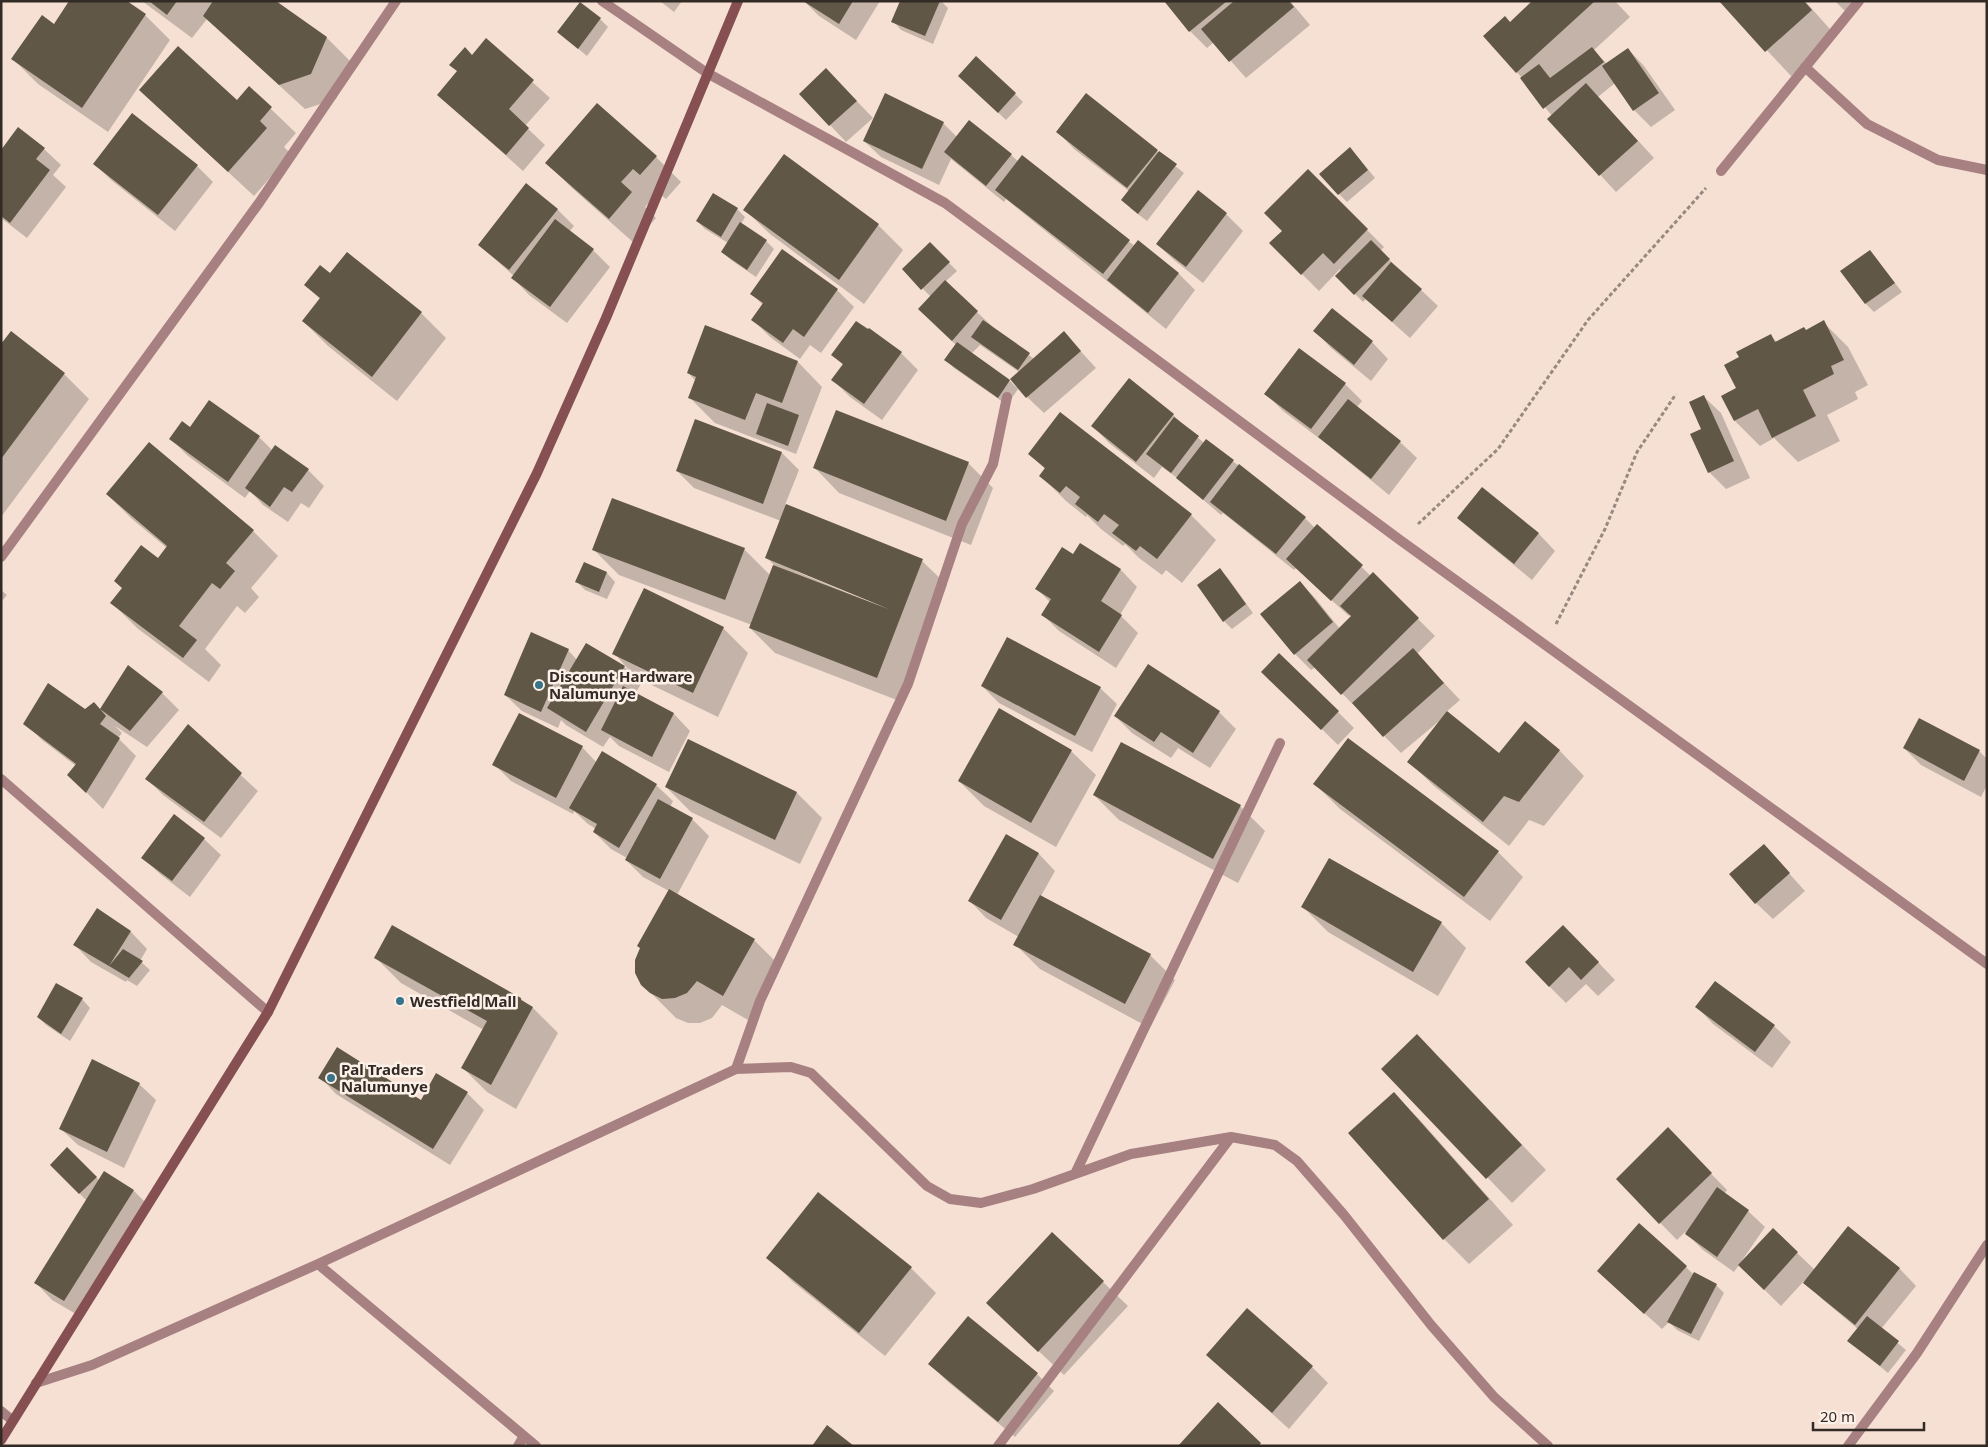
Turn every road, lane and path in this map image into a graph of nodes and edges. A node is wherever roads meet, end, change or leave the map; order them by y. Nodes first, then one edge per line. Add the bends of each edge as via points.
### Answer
1 (396, 1) edge
2 (602, 1) edge
3 (738, 1) edge
4 (1859, 1) edge
5 (1805, 67) junction
6 (707, 73) junction
7 (1987, 170) edge
8 (1721, 171) joint
9 (1676, 394) dead end
10 (1007, 397) dead end
11 (1400, 540) junction
12 (1, 556) edge
13 (1545, 644) junction
14 (1280, 744) dead end
15 (1, 779) edge
16 (1987, 964) edge
17 (268, 1012) junction
18 (736, 1069) junction
19 (1230, 1137) junction
20 (1075, 1174) junction
21 (1987, 1245) edge
22 (318, 1264) junction
23 (36, 1383) junction
24 (1, 1411) edge
25 (12, 1420) junction
26 (524, 1436) junction
27 (1, 1440) edge
28 (518, 1446) edge
29 (536, 1446) edge
30 (998, 1446) edge
31 (1548, 1446) edge
32 (1848, 1446) edge

1 - 12 street via 259,203
2 - 6 street
3 - 6 street
4 - 5 street
5 - 7 street via 1867,124 1938,160
5 - 8 street
6 - 11 street via 944,203
6 - 17 street via 606,318 537,473
8 - 11 path via 1588,320 1498,449
9 - 13 path via 1637,452 1605,529
10 - 18 street via 993,464 962,524 908,684 760,1001
11 - 13 street
13 - 16 street
14 - 20 street
15 - 17 street
17 - 23 street
18 - 20 street via 791,1067 811,1073 927,1186 950,1199 981,1203
18 - 22 street
19 - 20 street via 1130,1154
19 - 30 street
19 - 31 street via 1275,1145 1297,1161 1431,1326 1494,1397
21 - 32 street via 1917,1352
22 - 23 street via 92,1365
22 - 26 street
23 - 25 street
24 - 25 street
25 - 27 street
26 - 28 street
26 - 29 street

